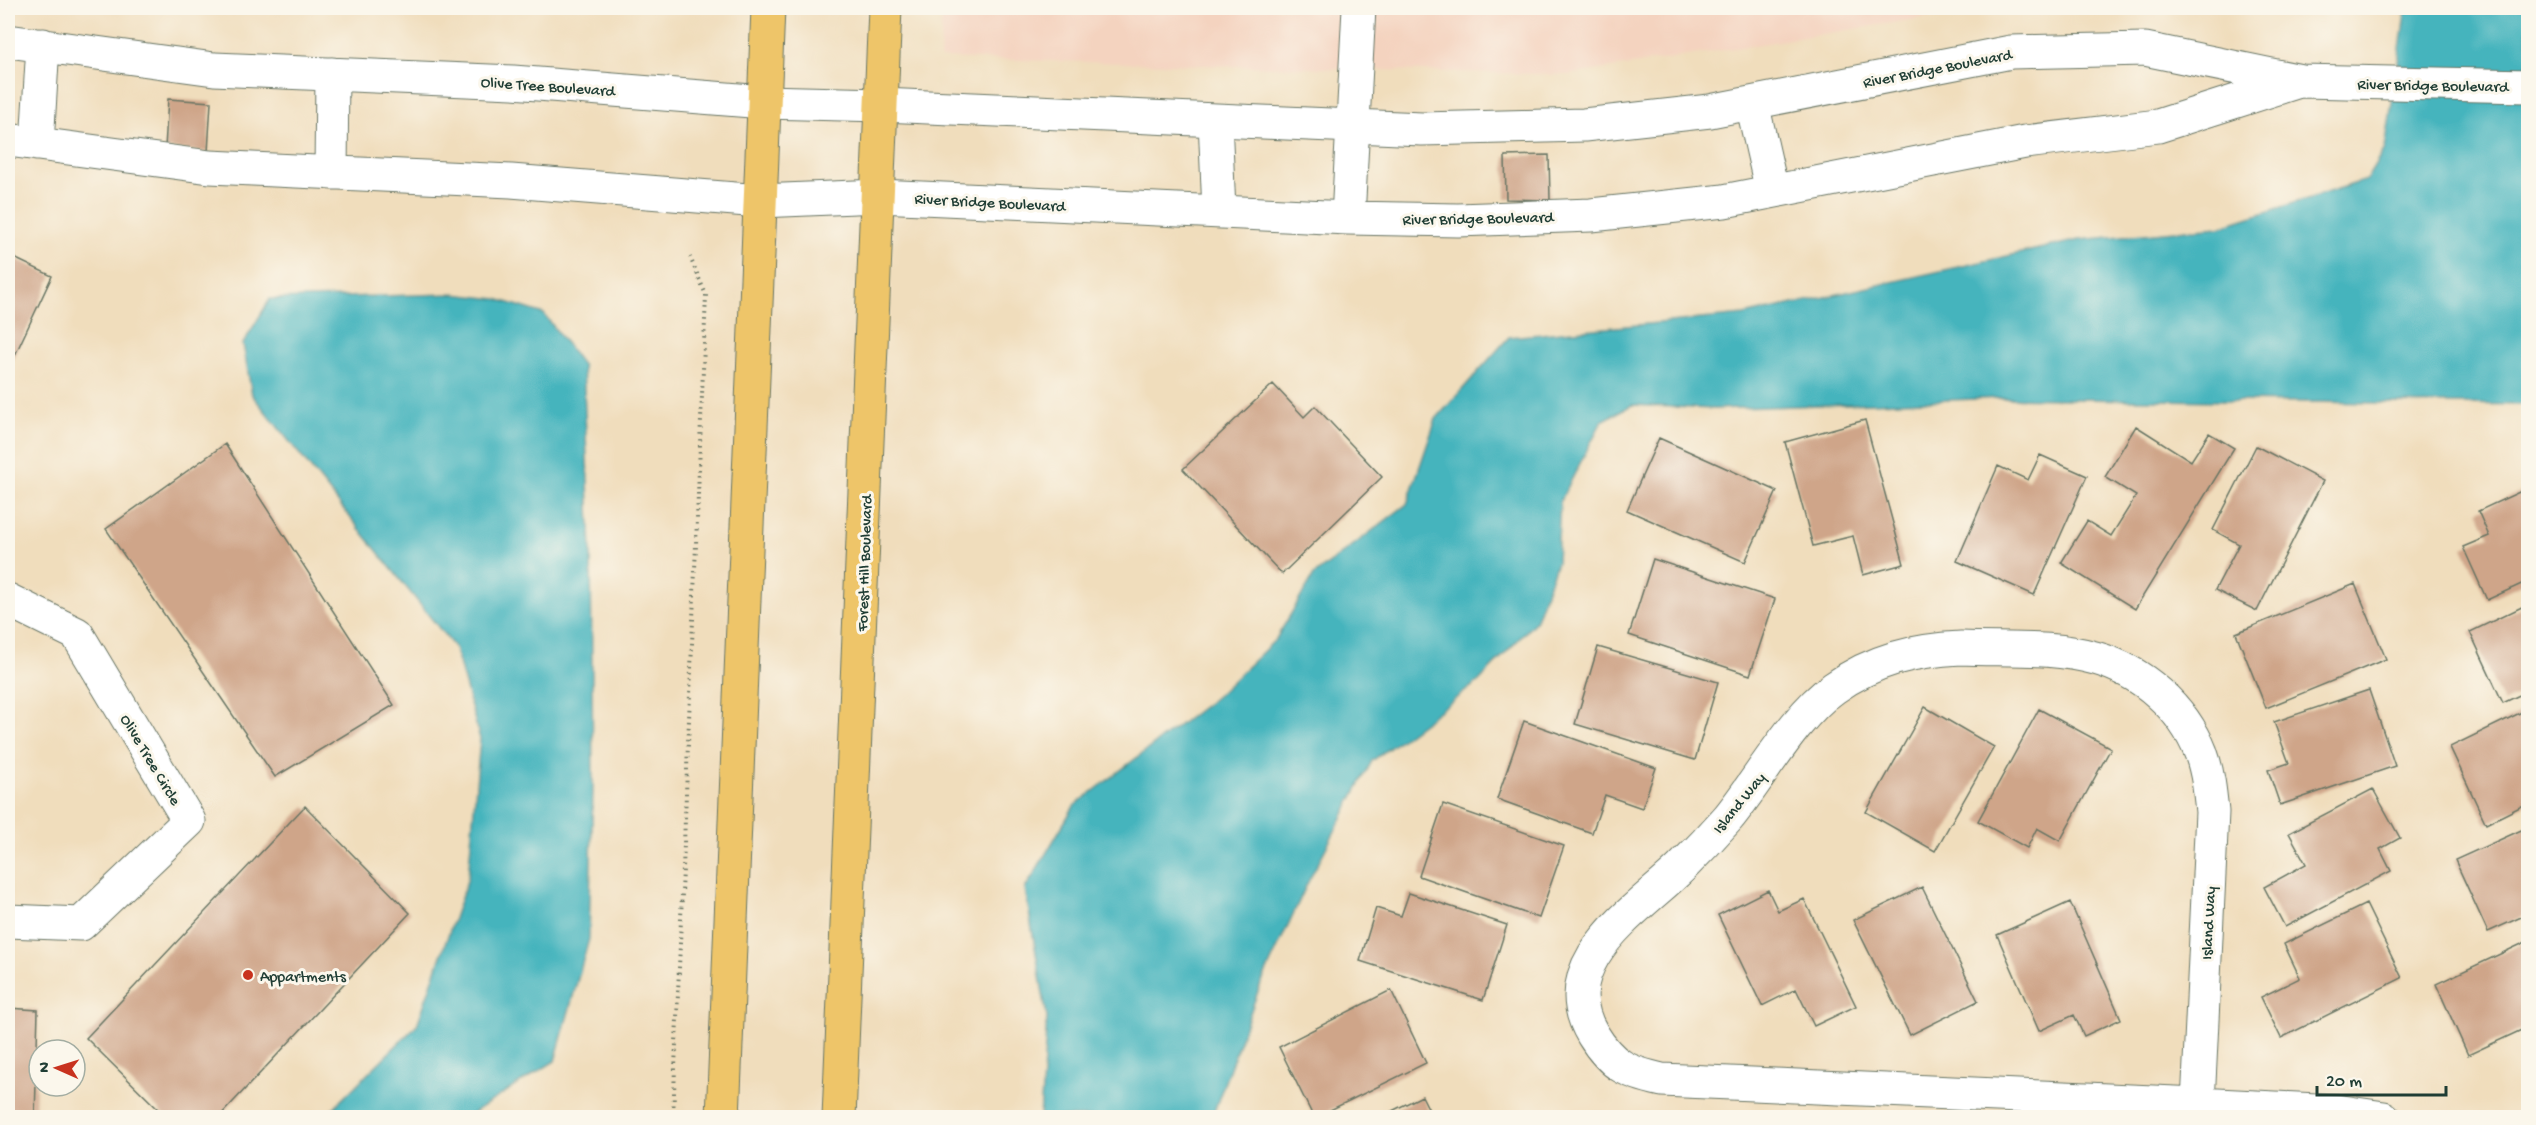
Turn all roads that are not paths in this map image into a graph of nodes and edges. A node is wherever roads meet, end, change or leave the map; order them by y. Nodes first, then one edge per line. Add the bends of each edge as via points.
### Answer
1 (768, 8) edge
2 (885, 8) edge
3 (1359, 8) edge
4 (8, 41) edge
5 (44, 45) junction
6 (332, 74) junction
7 (2301, 81) junction
8 (2529, 86) edge
9 (764, 102) junction
10 (1752, 103) junction
11 (882, 105) junction
12 (1215, 120) junction
13 (1353, 127) junction
14 (22, 142) edge
15 (331, 173) junction
16 (1772, 191) junction
17 (879, 195) junction
18 (760, 201) junction
19 (1219, 211) junction
20 (1348, 218) junction
21 (8, 600) edge
22 (8, 921) edge
23 (2198, 1104) junction
24 (723, 1118) edge
25 (839, 1118) edge
26 (2384, 1118) edge

1 - 9 main road
2 - 11 main road, Forest Hill Boulevard
3 - 13 street
4 - 5 street, Olive Tree Boulevard
5 - 6 street, Olive Tree Boulevard via 214,69
5 - 14 street
6 - 9 street, Olive Tree Boulevard via 513,82
6 - 15 street
7 - 8 street, River Bridge Boulevard
7 - 10 street, River Bridge Boulevard via 2145,49 2011,52
7 - 16 street, River Bridge Boulevard via 2158,126 2025,142
9 - 11 street, River Bridge Boulevard
9 - 18 main road
10 - 13 street, River Bridge Boulevard via 1584,125
10 - 16 street
11 - 12 street, River Bridge Boulevard
11 - 17 main road, Forest Hill Boulevard
12 - 13 street, River Bridge Boulevard
12 - 19 street
13 - 20 street
14 - 15 street via 210,167
15 - 18 street via 511,181
16 - 20 street, River Bridge Boulevard via 1724,201 1591,215 1458,220
17 - 18 street, River Bridge Boulevard
17 - 19 street, River Bridge Boulevard
17 - 25 main road, Forest Hill Boulevard
18 - 24 main road
19 - 20 street, River Bridge Boulevard
21 - 22 street, Olive Tree Circle via 77,634 189,821 81,924
23 - 23 street, Island Way via 1662,1080 1630,1072 1604,1053 1587,1025 1581,993 1589,961 1607,935 1682,868 1720,826 1808,712 1832,689 1864,669 1928,649 2061,652 2094,657 2147,683 2169,703 2201,753 2209,782 2212,812
23 - 26 street, Island Way via 2336,1111

